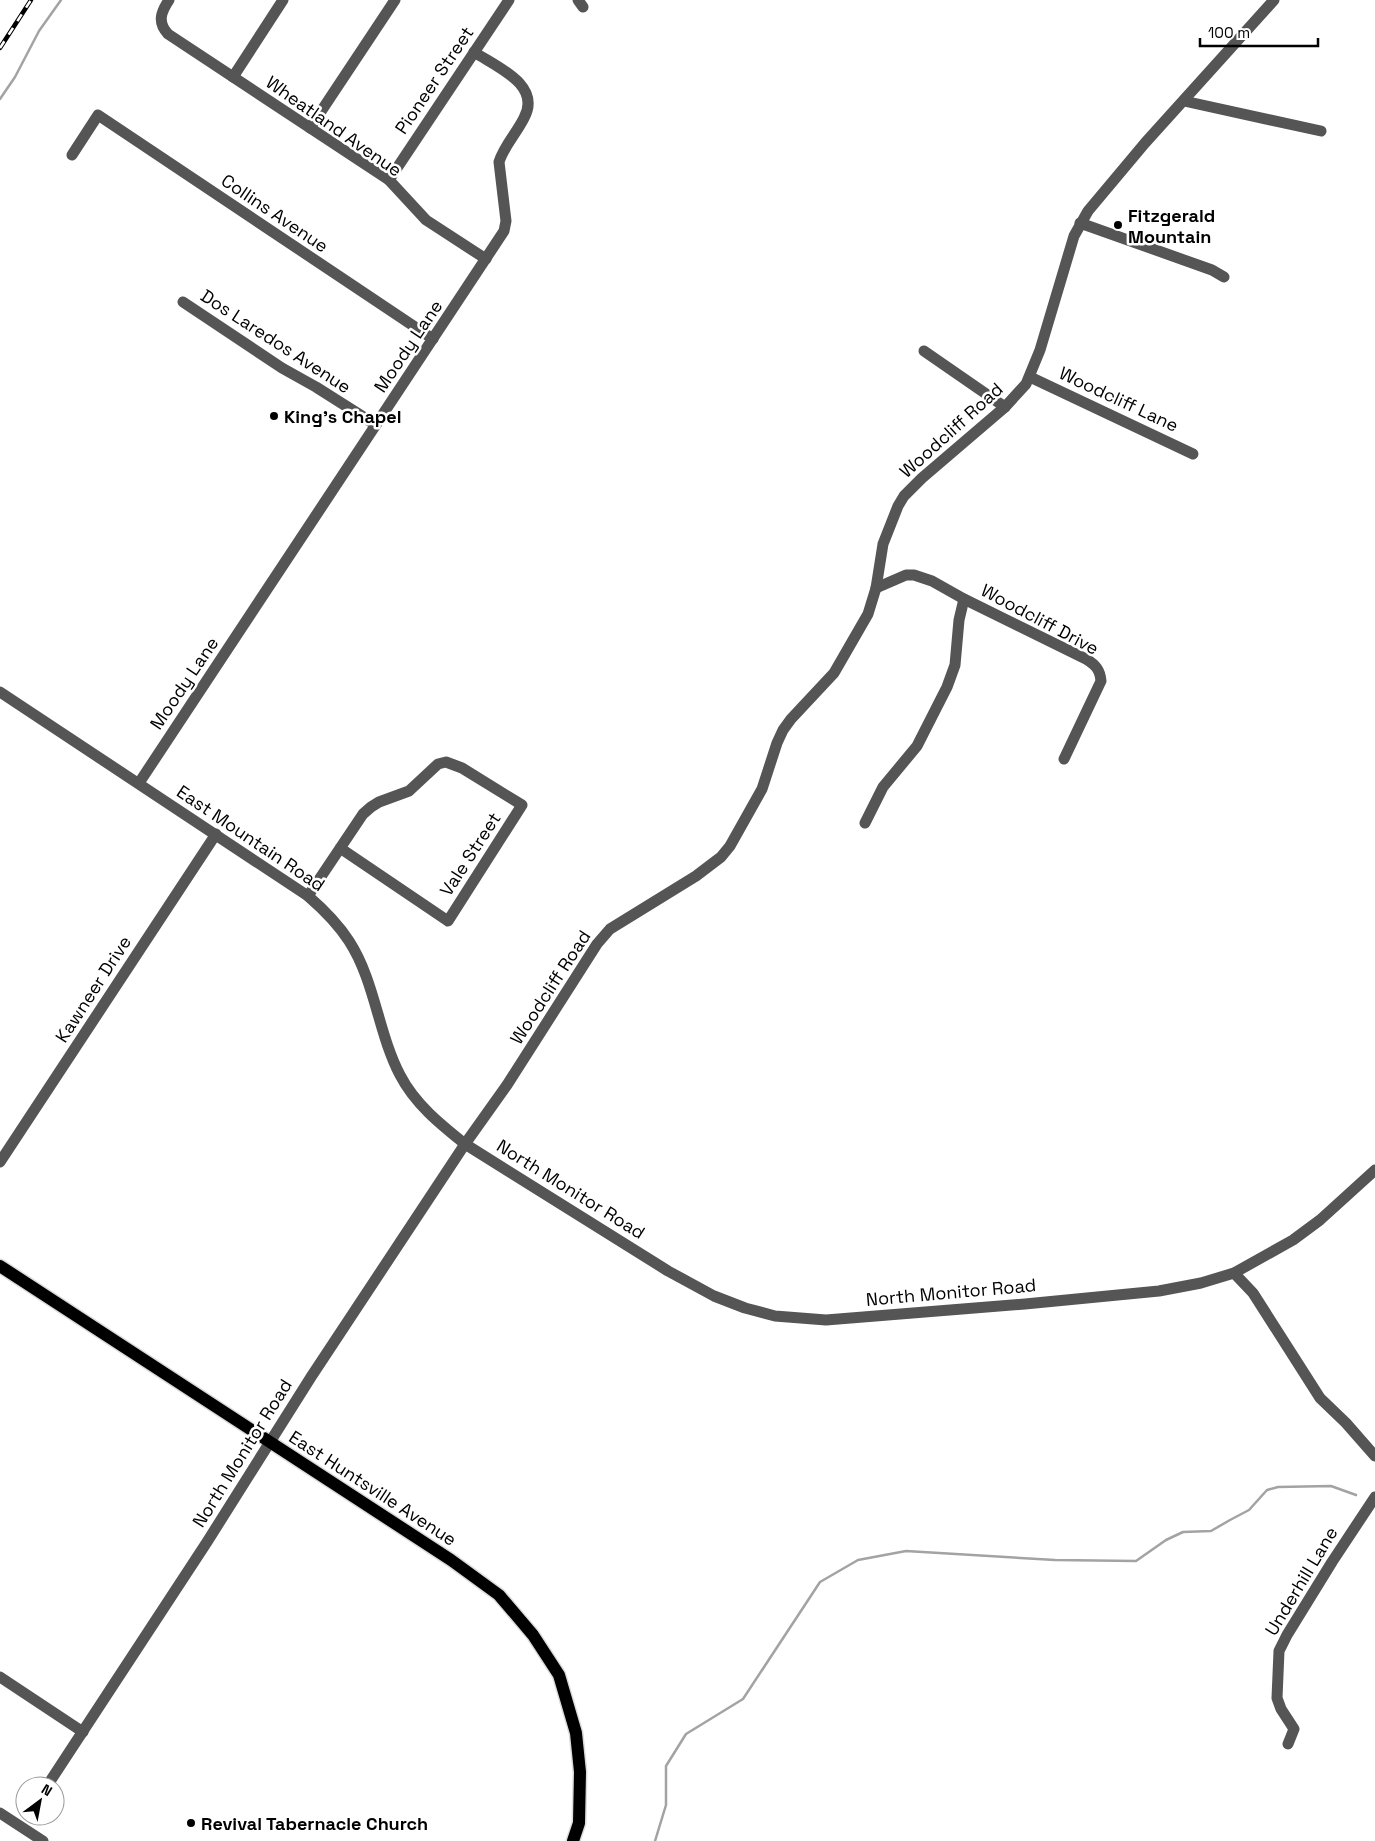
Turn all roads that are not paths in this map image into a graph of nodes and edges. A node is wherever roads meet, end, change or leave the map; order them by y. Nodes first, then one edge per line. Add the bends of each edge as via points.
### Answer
1 (170, 0) edge
2 (283, 0) edge
3 (395, 0) edge
4 (509, 0) edge
5 (1274, 0) edge
6 (474, 52) junction
7 (233, 77) junction
8 (1184, 101) junction
9 (310, 128) junction
10 (1321, 131) dead end
11 (72, 155) dead end
12 (388, 180) junction
13 (1080, 223) junction
14 (486, 259) junction
15 (1224, 277) dead end
16 (183, 302) dead end
17 (433, 339) junction
18 (924, 351) dead end
19 (1030, 377) junction
20 (1005, 407) junction
21 (376, 425) junction
22 (1193, 454) dead end
23 (876, 588) junction
24 (964, 599) junction
25 (0, 692) edge
26 (1064, 759) dead end
27 (139, 783) junction
28 (865, 823) dead end
29 (216, 834) junction
30 (340, 848) junction
31 (308, 896) junction
32 (465, 1144) junction
33 (0, 1162) edge
34 (1375, 1170) edge
35 (0, 1266) edge
36 (1234, 1273) junction
37 (270, 1442) junction
38 (1375, 1456) edge
39 (1375, 1497) edge
40 (0, 1677) edge
41 (83, 1732) junction
42 (1288, 1744) dead end
43 (54, 1776) edge
44 (0, 1813) edge
45 (15, 1818) edge
46 (29, 1826) edge
47 (43, 1841) edge
48 (573, 1841) edge

1 - 7 street, Wheatland Avenue via 162,11 161,24 168,34
2 - 7 street
3 - 9 street
4 - 6 street, Pioneer Street
5 - 8 street, Woodcliff Road
6 - 12 street, Pioneer Street
6 - 14 street, Moody Lane via 519,82 529,99 524,118 499,162 506,221 504,232
7 - 9 street, Wheatland Avenue
8 - 10 street
8 - 13 street, Woodcliff Road
9 - 12 street, Wheatland Avenue
11 - 17 street, Collins Avenue via 98,115
12 - 14 street, Wheatland Avenue via 426,220
13 - 15 street
13 - 19 street, Woodcliff Road
14 - 17 street, Moody Lane
16 - 21 street, Dos Laredos Avenue
17 - 21 street, Moody Lane
18 - 20 street
19 - 20 street, Woodcliff Road
19 - 22 street, Woodcliff Lane
20 - 23 street, Woodcliff Road via 904,496 883,544
21 - 27 street, Moody Lane
23 - 24 street, Woodcliff Drive via 906,575 914,575
23 - 32 street, Woodcliff Road via 868,614 844,657 782,730 762,789 730,846 696,876 610,930 596,944
24 - 26 street, Woodcliff Drive via 1095,664 1101,682
24 - 28 street via 955,665 947,687 917,746 883,787
25 - 27 street, East Mountain Road
27 - 29 street, East Mountain Road
29 - 31 street, East Mountain Road
29 - 33 street, Kawneer Drive
30 - 30 street, Vale Street via 371,806 409,791 438,764 446,762 462,768 522,805 448,921
30 - 31 street
31 - 32 street, East Mountain Road via 349,942 362,968 401,1076 422,1106
32 - 36 street, North Monitor Road via 690,1284 745,1308 775,1316 826,1320 1025,1304 1159,1291
32 - 37 street, North Monitor Road
34 - 36 street, North Monitor Road via 1293,1240
35 - 37 main road, East Huntsville Avenue
36 - 38 street via 1253,1293 1320,1398
37 - 41 street, North Monitor Road
37 - 48 main road, East Huntsville Avenue via 492,1589 533,1635 559,1676 576,1733 579,1823
39 - 42 street, Underhill Lane via 1279,1651 1277,1698 1280,1709 1294,1729
40 - 41 street
41 - 43 street, North Monitor Road
44 - 45 street
46 - 47 street

